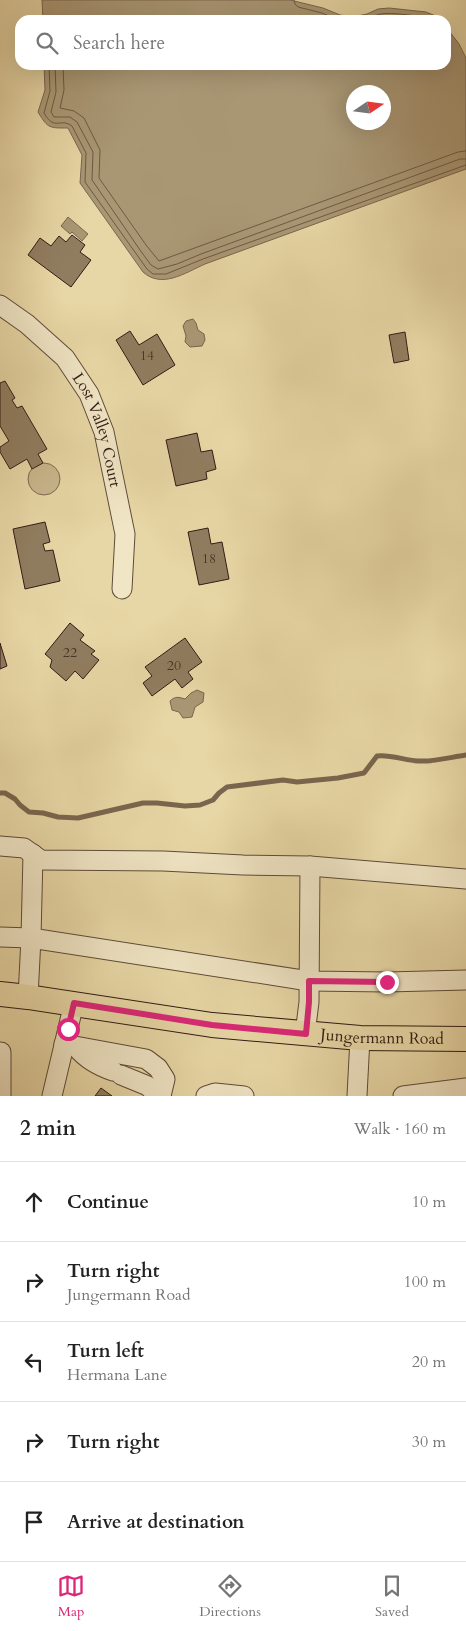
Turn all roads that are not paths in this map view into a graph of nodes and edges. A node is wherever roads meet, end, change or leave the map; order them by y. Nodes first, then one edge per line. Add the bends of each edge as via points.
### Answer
1 (0, 305) edge
2 (122, 589) dead end
3 (0, 846) edge
4 (33, 854) junction
5 (310, 866) junction
6 (466, 878) edge
7 (0, 937) edge
8 (31, 938) junction
9 (466, 980) edge
10 (309, 981) junction
11 (0, 994) edge
12 (28, 996) junction
13 (74, 1003) junction
14 (306, 1034) junction
15 (360, 1038) junction
16 (466, 1039) edge
17 (70, 1045) junction
18 (0, 1052) edge
19 (466, 1088) edge
20 (1, 1096) edge
21 (52, 1096) edge
22 (160, 1096) edge
23 (206, 1096) edge
24 (244, 1096) edge
25 (357, 1096) edge
26 (403, 1096) edge

1 - 2 street, Lost Valley Court via 65,358 89,394 104,432 125,534
3 - 4 street via 24,848
4 - 5 street via 41,860
4 - 8 street
5 - 6 street
5 - 10 street
7 - 8 street
8 - 10 street
8 - 12 street
9 - 10 street
10 - 14 street
11 - 12 main road, Jungermann Road
12 - 13 main road, Jungermann Road
13 - 14 main road, Jungermann Road via 212,1025
13 - 17 street
14 - 15 main road, Jungermann Road
15 - 16 main road, Jungermann Road
15 - 25 street
17 - 21 street
17 - 22 street via 98,1066 148,1086
17 - 22 street via 146,1059 158,1068 165,1079
18 - 20 street
19 - 26 street
23 - 24 street

